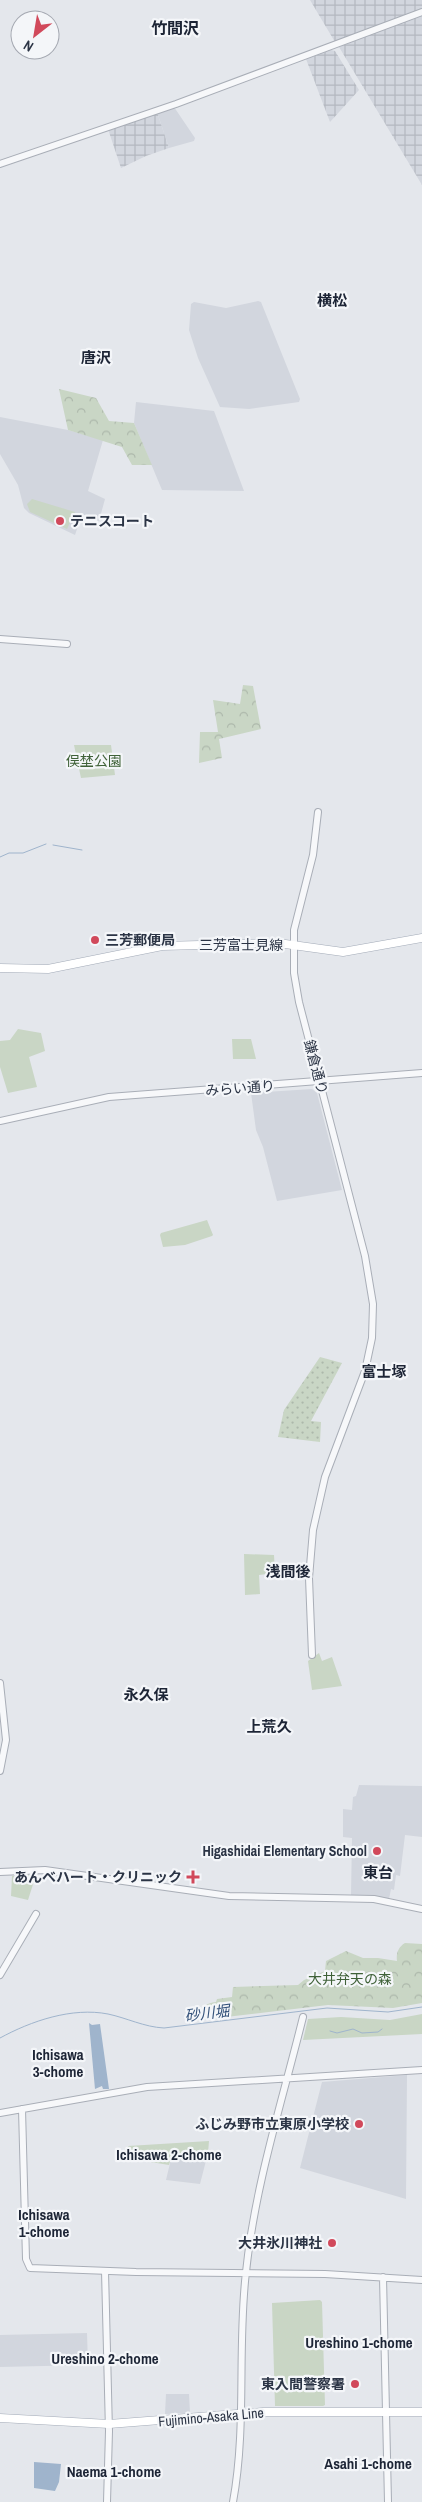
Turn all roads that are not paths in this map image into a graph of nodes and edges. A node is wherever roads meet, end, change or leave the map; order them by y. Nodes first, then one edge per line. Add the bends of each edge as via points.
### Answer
1 (422, 12) edge
2 (0, 164) edge
3 (0, 639) edge
4 (68, 644) dead end
5 (318, 812) dead end
6 (422, 938) edge
7 (292, 945) junction
8 (0, 968) edge
9 (422, 1073) edge
10 (320, 1083) junction
11 (0, 1121) edge
12 (312, 1655) dead end
13 (0, 1683) edge
14 (0, 1772) edge
15 (0, 1872) edge
16 (422, 1909) edge
17 (36, 1914) dead end
18 (0, 1975) edge
19 (302, 2017) dead end
20 (422, 2070) edge
21 (287, 2078) junction
22 (22, 2109) junction
23 (0, 2113) edge
24 (105, 2272) junction
25 (245, 2274) junction
26 (383, 2277) junction
27 (422, 2280) edge
28 (387, 2412) junction
29 (422, 2412) edge
30 (241, 2413) junction
31 (0, 2418) edge
32 (109, 2424) junction
33 (107, 2502) edge
34 (233, 2502) edge
35 (388, 2502) edge

1 - 2 street via 176,104
3 - 4 street
5 - 7 street, 鎌倉通り via 314,846
6 - 7 main road, 三芳富士見線 via 353,952 329,952
7 - 8 main road, 三芳富士見線 via 162,946 48,969
7 - 10 street, 鎌倉通り via 296,990
9 - 10 street, みらい通り
10 - 11 street, みらい通り via 117,1096
10 - 12 street, 鎌倉通り via 368,1272 373,1321 366,1367 326,1477 313,1527 310,1559
13 - 14 street via 6,1727 5,1754
15 - 16 street via 45,1870 224,1896 374,1899
17 - 18 street
19 - 21 street
20 - 21 street
21 - 22 street via 147,2087
21 - 25 street via 259,2190
22 - 23 street
22 - 24 street via 27,2265 44,2270
24 - 25 street
24 - 32 street
25 - 26 street
25 - 30 street
26 - 27 street
26 - 28 street
28 - 29 main road, Fujimino-Asaka Line
28 - 30 main road, Fujimino-Asaka Line
28 - 35 street
30 - 32 main road, Fujimino-Asaka Line
30 - 34 street
31 - 32 main road, Fujimino-Asaka Line
32 - 33 street

